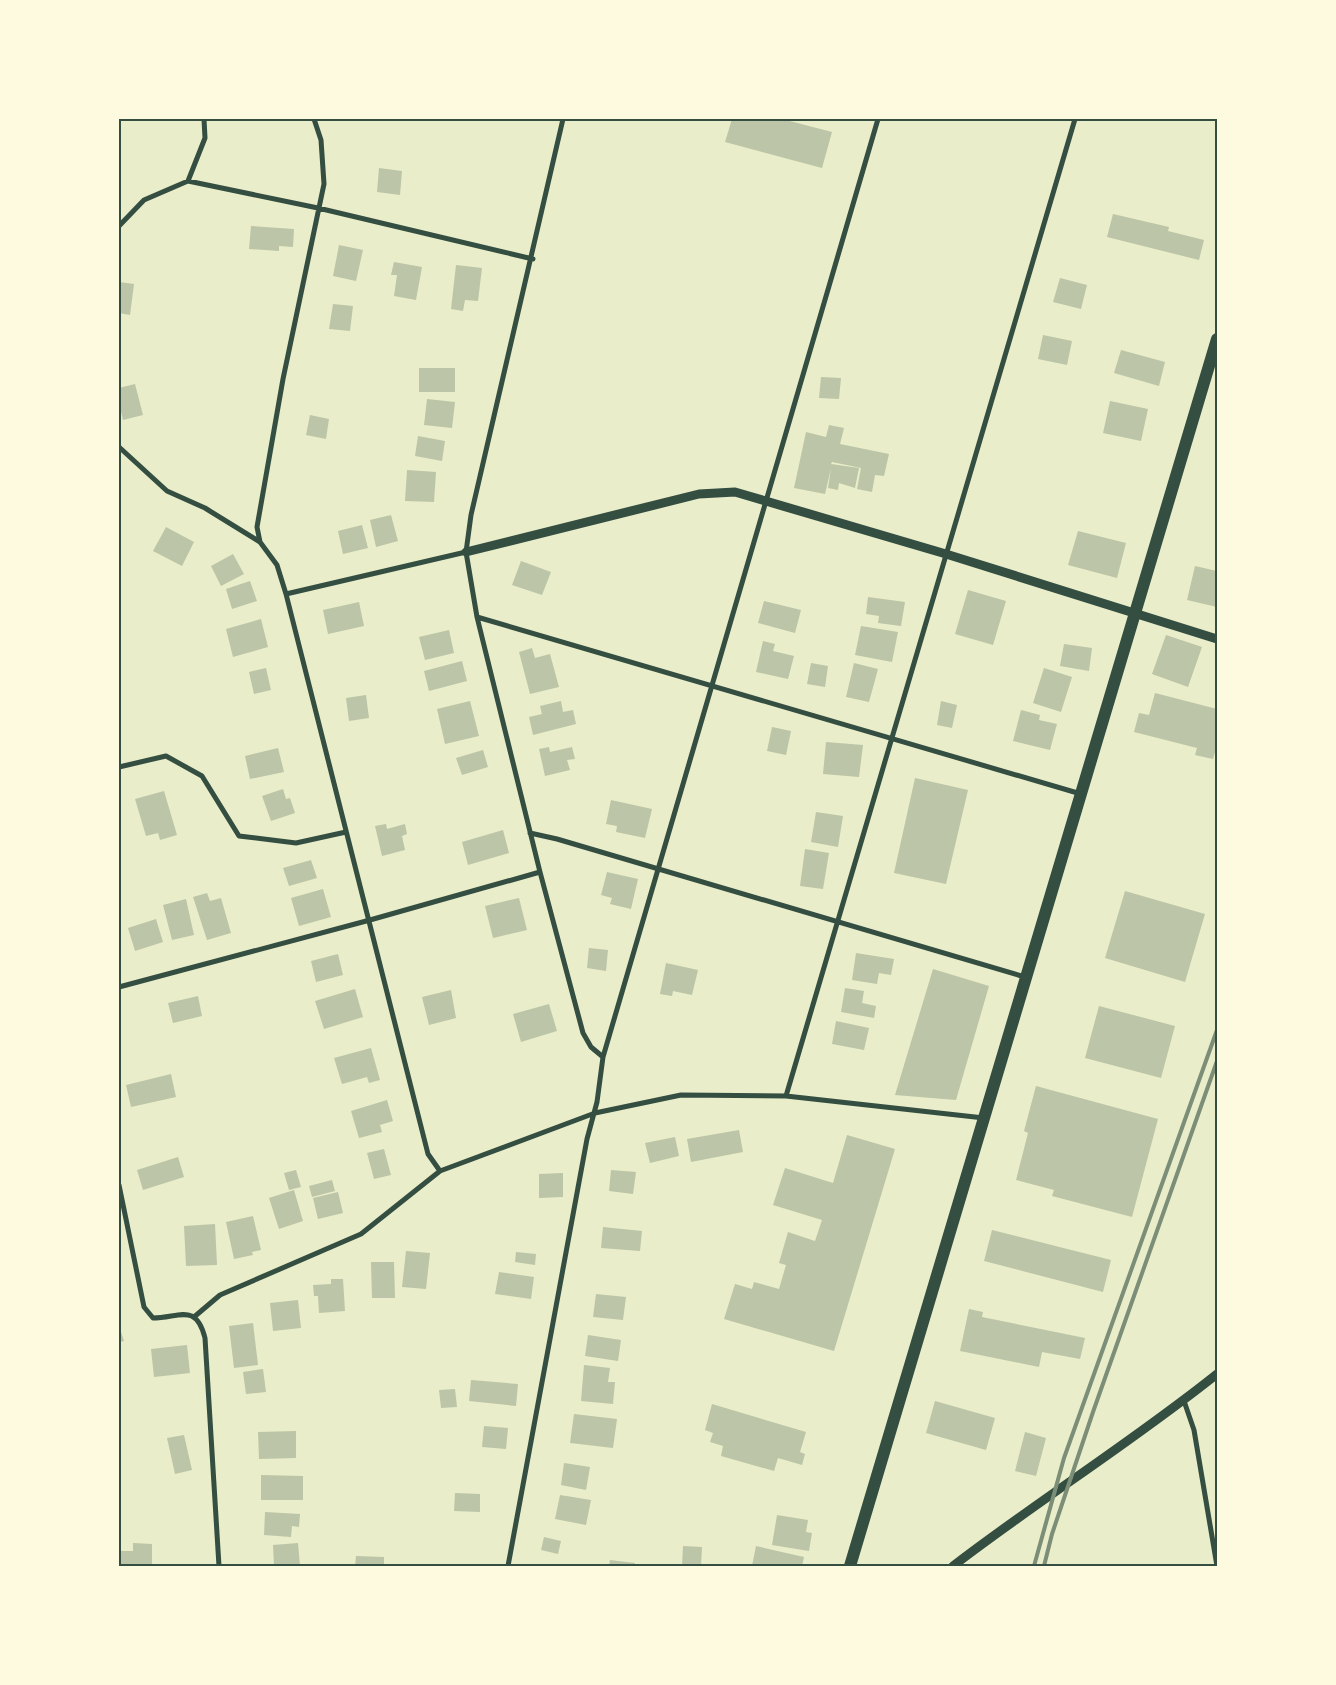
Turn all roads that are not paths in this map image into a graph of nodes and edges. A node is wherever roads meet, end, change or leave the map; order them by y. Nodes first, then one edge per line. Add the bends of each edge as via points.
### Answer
1 (204, 119) edge
2 (314, 119) edge
3 (564, 119) edge
4 (878, 119) edge
5 (1075, 119) edge
6 (188, 181) junction
7 (318, 208) junction
8 (119, 226) edge
9 (532, 259) junction
10 (1217, 339) edge
11 (119, 447) edge
12 (765, 501) junction
13 (260, 542) junction
14 (466, 552) junction
15 (946, 554) junction
16 (286, 594) junction
17 (1134, 614) junction
18 (477, 617) junction
19 (1217, 639) edge
20 (713, 686) junction
21 (892, 737) junction
22 (119, 767) edge
23 (1082, 794) junction
24 (346, 832) junction
25 (530, 833) junction
26 (659, 870) junction
27 (540, 872) junction
28 (370, 920) junction
29 (838, 923) junction
30 (1025, 978) junction
31 (119, 987) edge
32 (603, 1057) junction
33 (786, 1096) junction
34 (595, 1114) junction
35 (984, 1118) junction
36 (440, 1171) junction
37 (119, 1185) edge
38 (194, 1317) junction
39 (1217, 1374) edge
40 (1184, 1401) junction
41 (219, 1566) edge
42 (508, 1566) edge
43 (850, 1566) edge
44 (953, 1566) edge
45 (1217, 1566) edge

1 - 6 street via 205,138
2 - 7 street via 324,157 324,184
3 - 9 street
4 - 12 street
5 - 15 street
6 - 7 street
6 - 8 street via 144,200
7 - 9 street
7 - 13 street via 259,510 257,527
9 - 14 street via 471,515
10 - 17 main road
11 - 13 street via 167,491 206,508
12 - 14 street via 734,492 699,494
12 - 15 street
12 - 20 street
13 - 16 street via 277,565
14 - 16 street
14 - 18 street
15 - 17 street
15 - 21 street
16 - 24 street
17 - 19 street
17 - 23 main road
18 - 20 street
18 - 25 street
20 - 21 street
20 - 26 street
21 - 23 street
21 - 29 street
22 - 24 street via 166,756 202,776 239,836 296,843
23 - 30 main road
24 - 28 street
25 - 26 street
25 - 27 street
26 - 29 street
26 - 32 street
27 - 28 street
27 - 32 street via 583,1033 591,1047
28 - 31 street
28 - 36 street via 428,1154
29 - 30 street
29 - 33 street
30 - 35 main road
32 - 34 street
33 - 34 street via 681,1094
33 - 35 street
34 - 36 street
34 - 42 street via 587,1139
35 - 43 main road
36 - 38 street via 362,1234 220,1295
37 - 38 street via 144,1307 153,1318 178,1313
38 - 41 street via 202,1326 205,1338
39 - 40 street
40 - 44 street
40 - 45 street via 1194,1430

